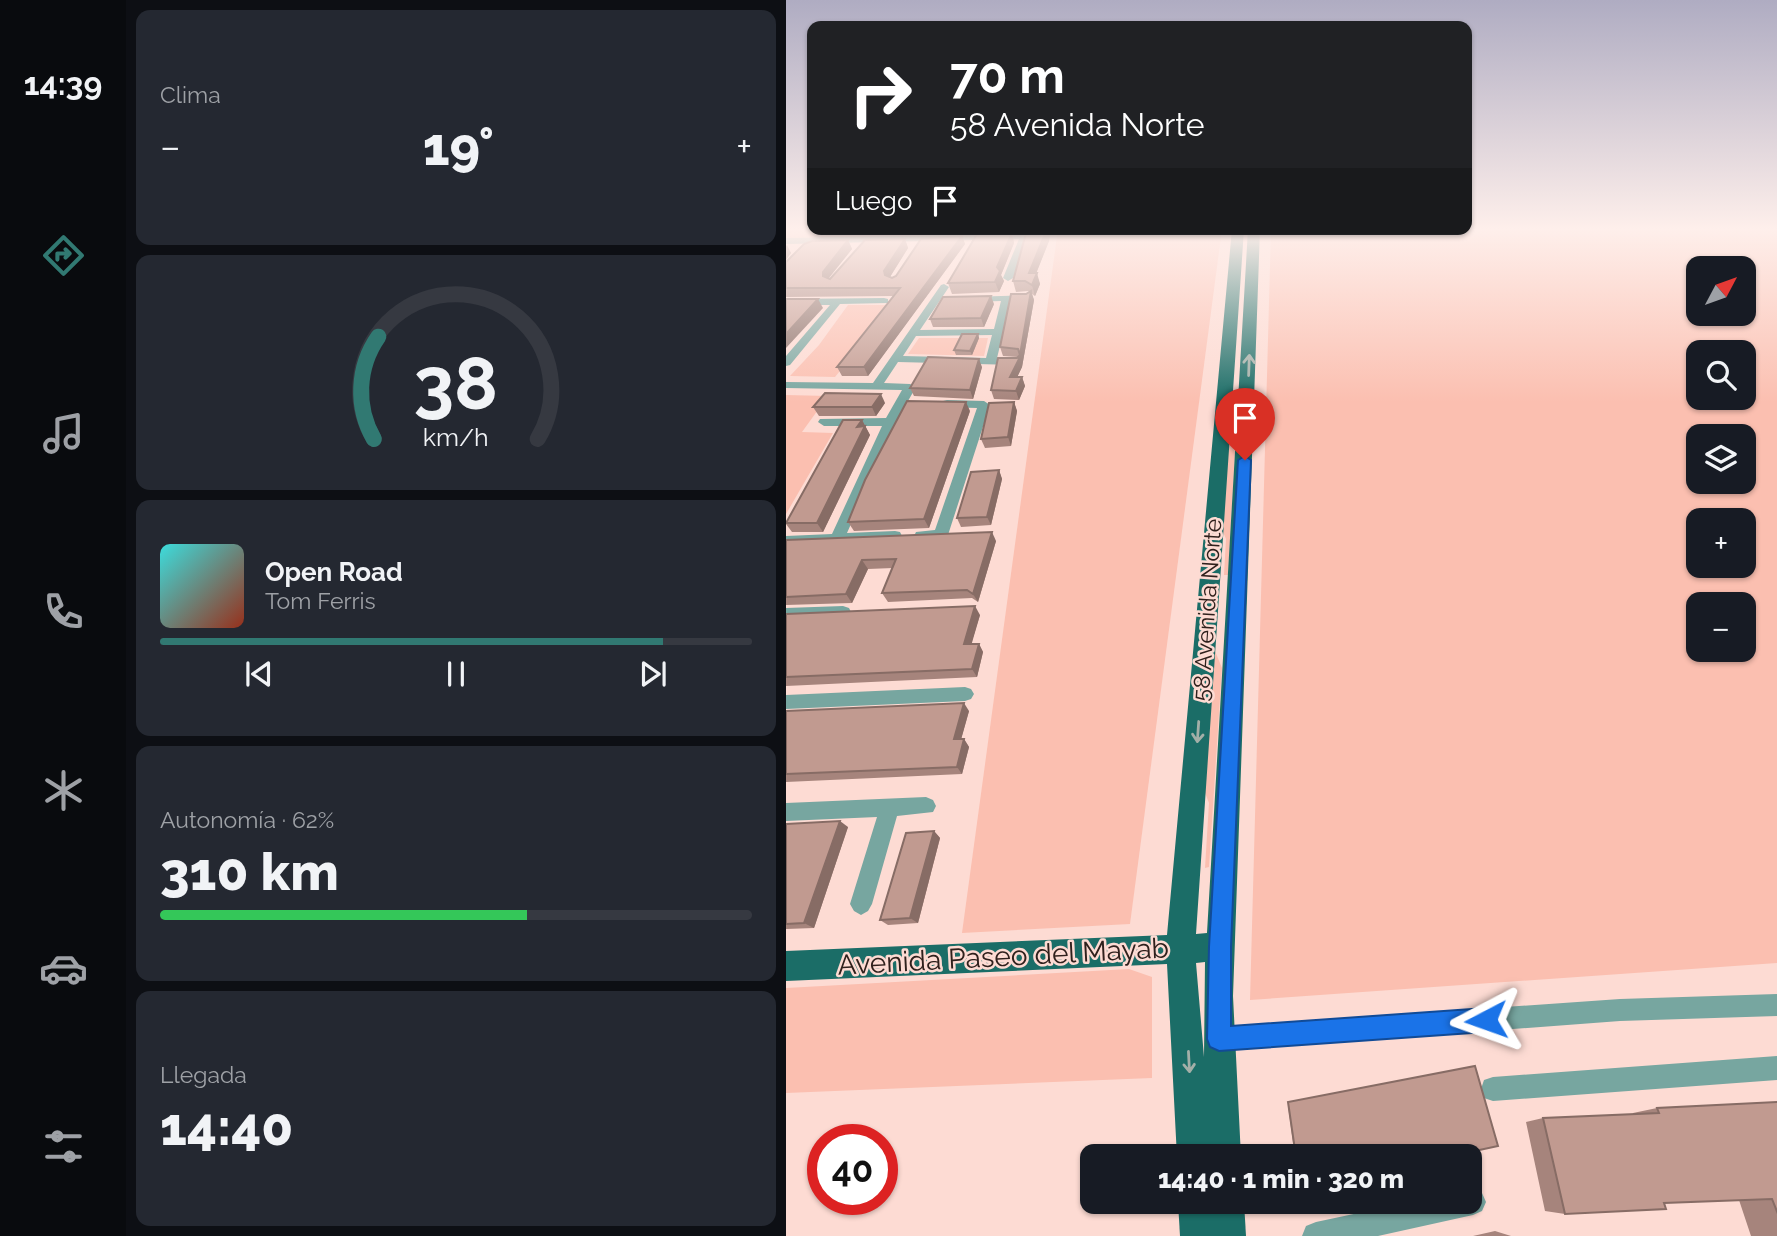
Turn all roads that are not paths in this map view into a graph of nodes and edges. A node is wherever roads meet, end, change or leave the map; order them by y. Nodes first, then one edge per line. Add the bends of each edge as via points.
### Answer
1 (944, 287) dead end
2 (1242, 287) edge
3 (1243, 287) edge
4 (1242, 291) junction
5 (1028, 297) edge
6 (1006, 298) junction
7 (960, 299) edge
8 (884, 301) dead end
9 (786, 302) edge
10 (837, 302) junction
11 (998, 331) junction
12 (913, 333) junction
13 (788, 358) edge
14 (894, 359) junction
15 (991, 361) junction
16 (1016, 362) edge
17 (879, 383) junction
18 (786, 385) edge
19 (914, 404) junction
20 (1223, 408) junction
21 (1247, 408) junction
22 (824, 422) dead end
23 (890, 422) junction
24 (838, 537) junction
25 (786, 541) edge
26 (1209, 591) junction
27 (1239, 591) junction
28 (866, 611) edge
29 (786, 614) edge
30 (965, 694) dead end
31 (786, 702) edge
32 (926, 806) dead end
33 (890, 807) junction
34 (786, 812) edge
35 (861, 904) dead end
36 (1220, 947) junction
37 (1180, 948) junction
38 (786, 966) edge
39 (1777, 1005) edge
40 (1219, 1039) junction
41 (1777, 1068) edge
42 (1493, 1089) dead end
43 (1193, 1144) edge
44 (1223, 1144) edge
45 (1197, 1214) edge
46 (1227, 1214) edge
47 (1418, 1214) edge
48 (1198, 1236) edge
49 (1228, 1236) edge
50 (1316, 1236) edge

1 - 12 street via 942,300
2 - 4 main road, 58 Avenida Norte
3 - 4 main road, 58 Avenida Norte
4 - 20 main road, 58 Avenida Norte
21 -> 4 main road, 58 Avenida Norte
5 - 6 street
6 - 7 street
6 - 11 street
8 - 10 street
9 - 10 street
10 - 13 street
11 - 12 street
11 - 15 street
12 - 14 street
14 - 15 street
14 - 17 street
15 - 16 street
17 - 18 street
17 - 19 street via 910,387
19 - 23 street
19 - 24 street via 989,405 948,535
20 - 21 main road
20 - 26 main road, 58 Avenida Norte
21 - 27 main road, 58 Avenida Norte
22 - 23 street
23 - 24 street
24 - 25 street
26 - 27 main road
26 -> 37 main road, 58 Avenida Norte
27 - 36 main road, 58 Avenida Norte
28 - 29 street
30 - 31 street
32 - 33 street
33 - 34 street
33 - 35 street
36 - 37 main road, Avenida Paseo del Mayab
36 - 40 main road, 58 Avenida Norte
37 - 38 main road, Avenida Paseo del Mayab
37 -> 43 main road, 58 Avenida Norte
39 - 40 street via 1620,1010
40 - 44 main road, 58 Avenida Norte
41 - 42 street
45 - 48 main road
46 - 49 main road
47 - 50 street

